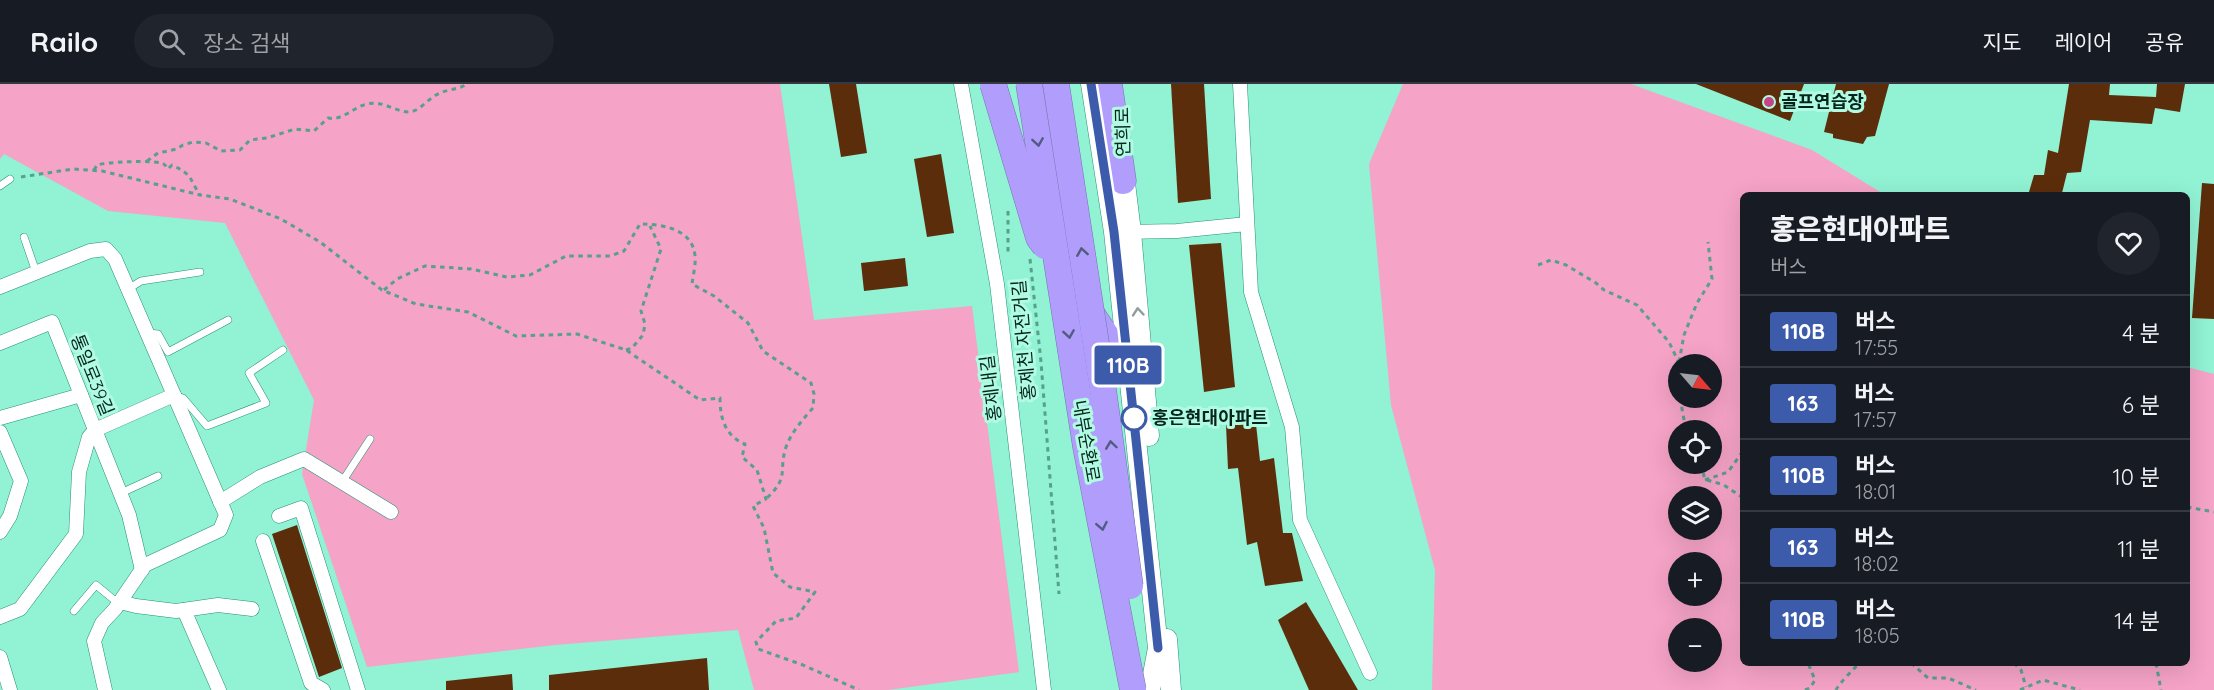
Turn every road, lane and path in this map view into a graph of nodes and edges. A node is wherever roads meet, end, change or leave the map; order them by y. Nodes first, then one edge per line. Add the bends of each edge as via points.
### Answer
1 (467, 84) edge
2 (961, 84) edge
3 (993, 84) edge
4 (1029, 84) edge
5 (1056, 84) edge
6 (1091, 84) edge
7 (1109, 84) edge
8 (1121, 84) edge
9 (1239, 84) edge
10 (147, 161) junction
11 (94, 170) junction
12 (10, 179) joint
13 (1124, 181) junction
14 (0, 186) edge
15 (200, 195) junction
16 (1247, 224) junction
17 (650, 226) junction
18 (1123, 232) junction
19 (24, 237) dead end
20 (1707, 242) dead end
21 (1030, 258) dead end
22 (1538, 265) dead end
23 (36, 272) junction
24 (200, 272) dead end
25 (0, 287) edge
26 (128, 289) junction
27 (382, 290) junction
28 (228, 320) dead end
29 (147, 333) junction
30 (0, 343) edge
31 (283, 350) dead end
32 (626, 350) junction
33 (1674, 354) edge
34 (1681, 354) edge
35 (1129, 370) junction
36 (81, 395) junction
37 (174, 395) junction
38 (0, 418) edge
39 (95, 430) junction
40 (0, 432) edge
41 (370, 439) dead end
42 (1740, 455) edge
43 (7, 466) edge
44 (1704, 474) edge
45 (158, 476) dead end
46 (1705, 480) junction
47 (342, 482) junction
48 (121, 493) junction
49 (1740, 496) edge
50 (766, 499) junction
51 (220, 502) junction
52 (2190, 508) edge
53 (391, 512) dead end
54 (2214, 512) edge
55 (279, 516) dead end
56 (0, 532) edge
57 (263, 541) dead end
58 (142, 570) junction
59 (1059, 594) dead end
60 (120, 602) junction
61 (252, 609) dead end
62 (184, 610) junction
63 (74, 611) dead end
64 (0, 617) edge
65 (0, 657) edge
66 (1809, 666) edge
67 (1857, 666) edge
68 (1914, 666) edge
69 (2017, 666) edge
70 (2157, 666) edge
71 (1370, 673) dead end
72 (2025, 687) junction
73 (1160, 688) edge
74 (10, 690) edge
75 (105, 690) edge
76 (219, 690) edge
77 (323, 690) edge
78 (358, 690) edge
79 (859, 690) edge
80 (1044, 690) edge
81 (1133, 690) edge
82 (1805, 690) edge
83 (1836, 690) edge
84 (1976, 690) edge
85 (2020, 690) edge
86 (2080, 690) edge
87 (2161, 690) edge

1 - 10 path via 434,96 414,111 383,103 367,104 336,119 328,118 314,131 295,129 250,140 240,150 221,152 206,143 193,142
2 - 80 street, 홍제내길 via 997,284
3 - 35 highway, bridge via 1039,238
4 -> 81 highway, 내부순환로, bridge via 1086,447
73 -> 5 highway, 내부순환로, bridge via 1137,634
6 - 18 main road, 연희로
7 - 13 highway
8 - 13 main road, 연희로
9 - 16 street
10 - 11 path via 105,162
10 - 15 path via 186,172
11 - 12 path via 73,169
11 - 15 path
12 - 14 lane
13 - 18 main road, 연희로
15 - 27 path via 230,199 281,219 320,242
16 - 18 street
16 - 71 street via 1251,291 1292,427 1300,520
17 - 27 path via 640,224 624,251 610,256 566,256 530,275 507,277 471,269 425,266
17 - 32 path via 661,249 641,311 643,335
17 - 50 path via 660,225 689,237 695,257 692,284 748,323 764,351 811,383 813,408 787,444 782,462 784,473
18 - 35 main road, 연희로
73 -> 18 main road
19 - 23 lane
20 - 34 path via 1712,279 1697,303
21 - 59 path, 홍제천 자전거길
22 - 33 path via 1551,260 1566,265 1604,290 1637,305
23 - 25 street
23 - 26 street via 90,251 106,249 115,259
24 - 26 lane via 141,282
26 - 29 street
27 - 32 path via 416,304 468,312 516,336 578,334
28 - 29 lane via 168,352 158,333
29 - 37 street
30 - 36 street, 통일로39길 via 52,322
31 - 37 lane via 249,373 266,403 207,426 183,398
32 - 50 path via 700,400 720,398 720,417 737,441 745,444 742,457 758,470
35 - 73 main road, 연희로
36 - 38 street
36 - 39 street, 통일로39길
37 - 39 street
37 - 51 street
39 - 48 street, 통일로39길
39 - 64 street via 89,437 79,472 76,534 20,609
40 - 43 street
41 - 47 lane
42 - 46 path via 1728,472
43 - 56 street via 21,481 10,516
44 - 46 path
45 - 48 lane
46 - 49 path via 1724,485
47 - 51 street via 304,459 260,477
47 - 53 street
48 - 58 street, 통일로39길
50 - 79 path via 753,506 764,528 773,573 790,587 815,592 796,618 776,621 756,642 758,649
51 - 58 street via 226,515 220,530 145,565
52 - 54 path
55 - 78 street via 301,508
57 - 77 street via 312,683
58 - 60 street
60 - 62 street
60 - 63 lane via 96,585
60 - 75 street via 102,623 94,641
61 - 62 street via 218,605
62 - 76 street
65 - 74 street
66 - 82 path via 1815,680
67 - 83 path via 1838,683
68 - 84 path via 1928,678 1948,678
69 - 72 path
70 - 87 path
72 - 85 path
72 - 86 path via 2043,680

